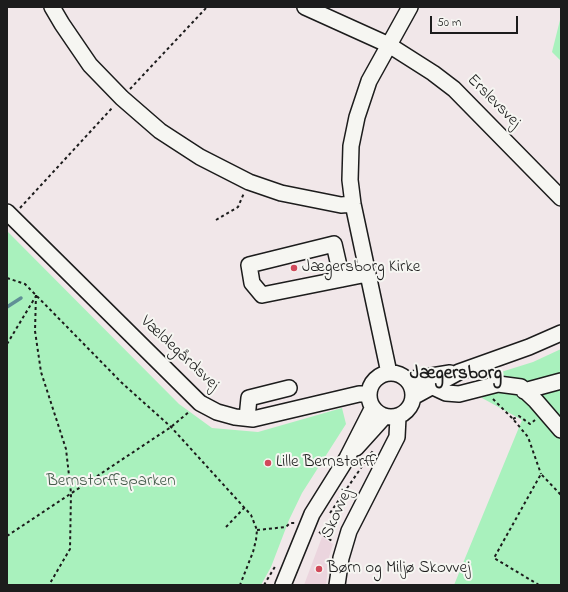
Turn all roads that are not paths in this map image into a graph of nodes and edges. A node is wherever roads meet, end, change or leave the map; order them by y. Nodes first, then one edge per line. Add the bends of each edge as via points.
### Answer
1 (52, 7) edge
2 (305, 7) edge
3 (410, 7) edge
4 (389, 45) junction
5 (561, 198) edge
6 (352, 204) junction
7 (10, 214) edge
8 (367, 274) junction
9 (342, 279) junction
10 (561, 333) edge
11 (459, 372) junction
12 (389, 373) junction
13 (407, 380) junction
14 (561, 381) edge
15 (431, 386) junction
16 (289, 388) dead end
17 (524, 390) junction
18 (368, 394) junction
19 (413, 397) junction
20 (385, 414) junction
21 (247, 418) junction
22 (561, 430) edge
23 (283, 584) edge
24 (337, 585) edge

1 - 6 street via 90,65 122,98 160,131 200,157 249,182 281,193 341,205
2 - 4 street, Erslevsvej
3 - 4 street
4 - 5 street, Erslevsvej via 454,89
4 - 6 street via 369,81 356,117 351,146
6 - 8 street
7 - 21 street, Vældegårdsvej via 200,403 217,412
8 - 9 street
8 - 12 street
9 - 9 street via 262,295 252,283 249,265 334,244
10 - 11 street via 529,348
11 - 13 street
11 - 15 street
12 - 13 street
12 - 18 street via 375,379
13 - 19 street
14 - 17 street
15 - 17 street via 446,393 459,394 498,384 521,387
15 - 19 street
16 - 21 street via 249,398
17 - 22 street
18 - 20 street
18 - 21 street, Vældegårdsvej
19 - 20 street via 409,408
20 - 23 street via 347,458 320,499 316,526
20 - 24 street, Skovvej via 397,437 349,531

